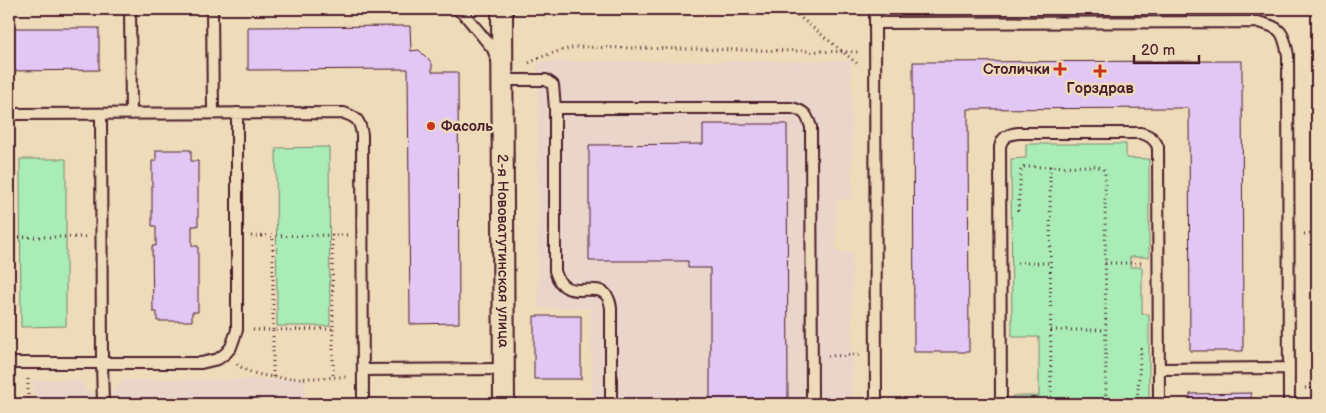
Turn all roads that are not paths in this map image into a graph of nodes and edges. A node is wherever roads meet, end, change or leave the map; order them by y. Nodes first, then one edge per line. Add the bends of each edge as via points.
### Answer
1 (130, 9) edge
2 (212, 9) edge
3 (457, 9) edge
4 (502, 9) edge
5 (875, 9) edge
6 (875, 23) junction
7 (503, 78) junction
8 (554, 108) junction
9 (213, 113) junction
10 (237, 113) junction
11 (9, 114) edge
12 (101, 114) junction
13 (131, 114) junction
14 (102, 363) junction
15 (9, 364) edge
16 (1289, 368) junction
17 (1159, 369) junction
18 (504, 370) junction
19 (363, 373) junction
20 (103, 404) edge
21 (363, 404) edge
22 (504, 404) edge
23 (611, 404) edge
24 (812, 404) edge
25 (876, 404) edge
26 (1000, 404) edge
27 (1159, 404) edge
28 (1289, 404) edge

1 - 13 lane
2 - 9 lane
3 - 7 lane via 493,49
4 - 7 street, 2-я Нововатутинская улица
5 - 6 lane
6 - 16 lane via 1258,22 1274,26 1284,37 1288,55
6 - 25 lane
7 - 8 lane via 550,82 554,91
7 - 18 street, 2-я Нововатутинская улица
8 - 23 lane via 555,272 557,280 571,290 597,290 610,298
8 - 24 lane via 792,108 800,109 806,115 812,127
9 - 10 lane
9 - 13 lane
10 - 14 lane via 237,330 231,347 218,359 202,363
10 - 19 lane via 344,113 360,124
11 - 12 lane
12 - 13 lane
12 - 14 lane
14 - 15 lane
14 - 20 lane
16 - 17 lane
16 - 28 lane
17 - 26 lane via 1158,146 1147,134 1140,133 1009,134 1003,138 1000,147
17 - 27 lane
18 - 19 lane
18 - 22 street, 2-я Нововатутинская улица
19 - 21 lane

